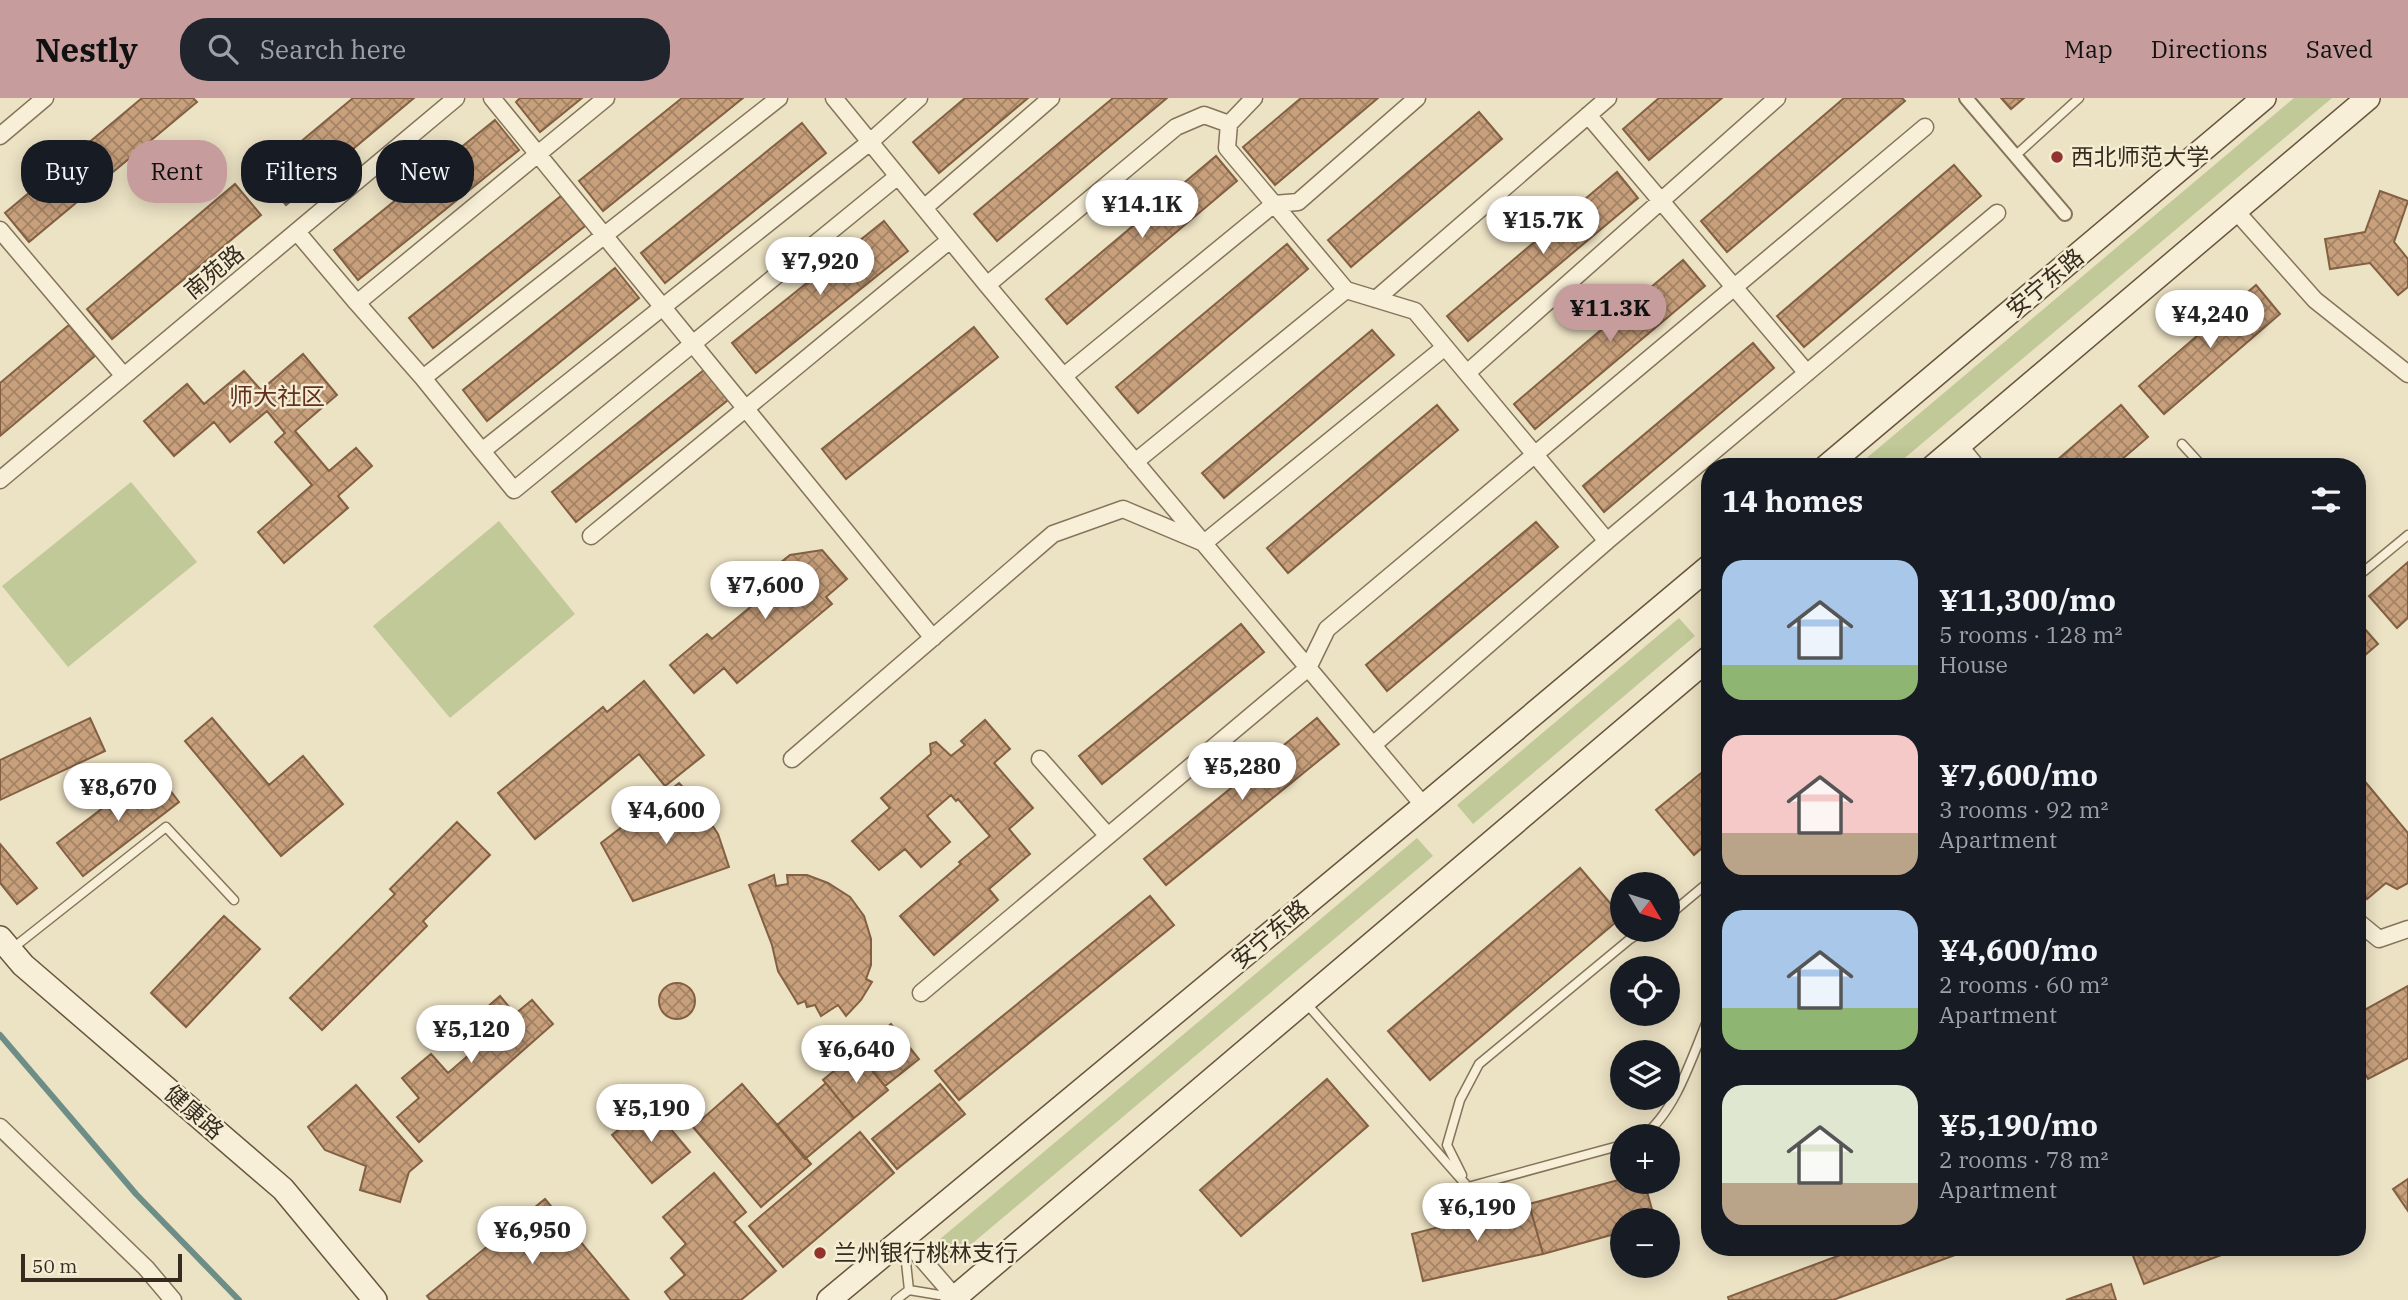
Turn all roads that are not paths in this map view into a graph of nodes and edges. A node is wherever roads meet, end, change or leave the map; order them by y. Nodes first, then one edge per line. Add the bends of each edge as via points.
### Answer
1 (45, 98) edge
2 (456, 98) edge
3 (492, 98) edge
4 (606, 98) edge
5 (779, 98) edge
6 (834, 98) edge
7 (919, 98) edge
8 (1051, 98) edge
9 (1417, 98) edge
10 (1608, 98) edge
11 (1777, 98) edge
12 (1966, 98) edge
13 (2079, 98) edge
14 (2264, 98) edge
15 (2368, 98) edge
16 (1252, 99) edge
17 (1588, 115) junction
18 (1228, 124) junction
19 (1925, 127) dead end
20 (0, 136) edge
21 (870, 142) junction
22 (539, 154) junction
23 (2015, 156) junction
24 (898, 176) junction
25 (1661, 201) junction
26 (1273, 204) junction
27 (924, 208) junction
28 (2235, 210) junction
29 (1997, 213) dead end
30 (2065, 214) dead end
31 (0, 230) edge
32 (297, 232) junction
33 (606, 236) junction
34 (950, 240) junction
35 (987, 285) junction
36 (1734, 287) junction
37 (1346, 290) junction
38 (1376, 299) junction
39 (357, 303) junction
40 (663, 306) junction
41 (694, 344) junction
42 (1445, 347) junction
43 (1466, 373) junction
44 (1807, 373) junction
45 (2408, 374) edge
46 (124, 376) junction
47 (1064, 376) junction
48 (423, 378) junction
49 (746, 407) junction
50 (2182, 443) dead end
51 (1958, 445) junction
52 (482, 451) junction
53 (1536, 456) junction
54 (1706, 458) edge
55 (1837, 458) edge
56 (1943, 458) edge
57 (1969, 458) edge
58 (2195, 458) edge
59 (1135, 462) junction
60 (1701, 462) edge
61 (0, 480) edge
62 (591, 536) dead end
63 (2408, 536) edge
64 (1607, 541) junction
65 (1204, 543) junction
66 (2366, 570) edge
67 (1701, 573) edge
68 (933, 638) junction
69 (1701, 665) edge
70 (1308, 668) junction
71 (1373, 745) junction
72 (792, 759) dead end
73 (1040, 759) dead end
74 (1424, 806) junction
75 (1108, 836) junction
76 (1701, 888) edge
77 (234, 900) dead end
78 (1680, 906) edge
79 (2366, 928) edge
80 (2408, 929) edge
81 (1626, 942) edge
82 (5, 944) edge
83 (921, 993) dead end
84 (1304, 1001) junction
85 (1701, 1035) edge
86 (1658, 1124) edge
87 (0, 1127) edge
88 (1610, 1149) edge
89 (1468, 1187) junction
90 (903, 1237) junction
91 (909, 1290) junction
92 (953, 1299) edge
93 (173, 1300) edge
94 (375, 1300) edge
95 (829, 1300) edge
96 (896, 1300) edge

1 - 20 street
2 - 32 street, 南苑路
3 - 22 street
4 - 22 street
5 - 33 street
6 - 21 street
7 - 21 street
8 - 27 street
9 - 26 street via 1298,202
10 - 17 street
11 - 25 street
12 - 23 street
13 - 23 lane
14 - 55 main road, 安宁东路
15 - 28 main road
16 - 18 street
17 - 25 street
17 - 38 street
18 - 26 street via 1227,148
18 - 35 street via 1204,115 1176,127
19 - 36 street
21 - 24 street
21 - 40 street
22 - 33 street
22 - 39 street
23 - 30 street
24 - 27 street
24 - 41 street
25 - 36 street
25 - 43 street
26 - 37 street
26 - 47 street
27 - 34 street
28 - 45 street via 2315,300
28 - 51 main road
29 - 44 street
31 - 46 street
32 - 39 street
32 - 46 street, 南苑路
33 - 40 street
33 - 48 street
34 - 35 street
34 - 49 street
35 - 47 street
36 - 44 street
36 - 53 street
37 - 38 street
37 - 59 street
38 - 42 street via 1415,311
39 - 48 street
40 - 41 street
40 - 52 street
41 - 49 street
41 - 52 street via 514,490
42 - 43 street
42 - 65 street
43 - 53 street
44 - 54 street
46 - 61 street, 南苑路
47 - 59 street
48 - 52 street
49 - 62 street
49 - 68 street
50 - 58 lane
51 - 56 main road
51 - 57 street
53 - 64 street
53 - 70 street via 1327,629
59 - 65 street
60 - 64 street
63 - 66 lane
64 - 71 street
65 - 68 street via 1123,509 1053,534
65 - 70 street
67 - 74 main road, 安宁东路
68 - 72 street
69 - 84 main road
70 - 71 street
70 - 75 street
71 - 74 street
73 - 75 street
74 - 90 main road, 安宁东路
75 - 83 street
76 - 78 lane
77 - 82 lane via 166,827
79 - 80 street via 2379,939
81 - 89 lane via 1479,1064 1460,1100 1447,1146
82 - 94 main road, 健康路 via 23,965 283,1189
84 - 89 lane
84 - 92 main road
85 - 86 lane
87 - 93 street via 146,1268
88 - 89 lane
90 - 91 lane
90 - 92 street
90 - 95 main road, 安宁东路
91 - 92 lane
91 - 96 lane

